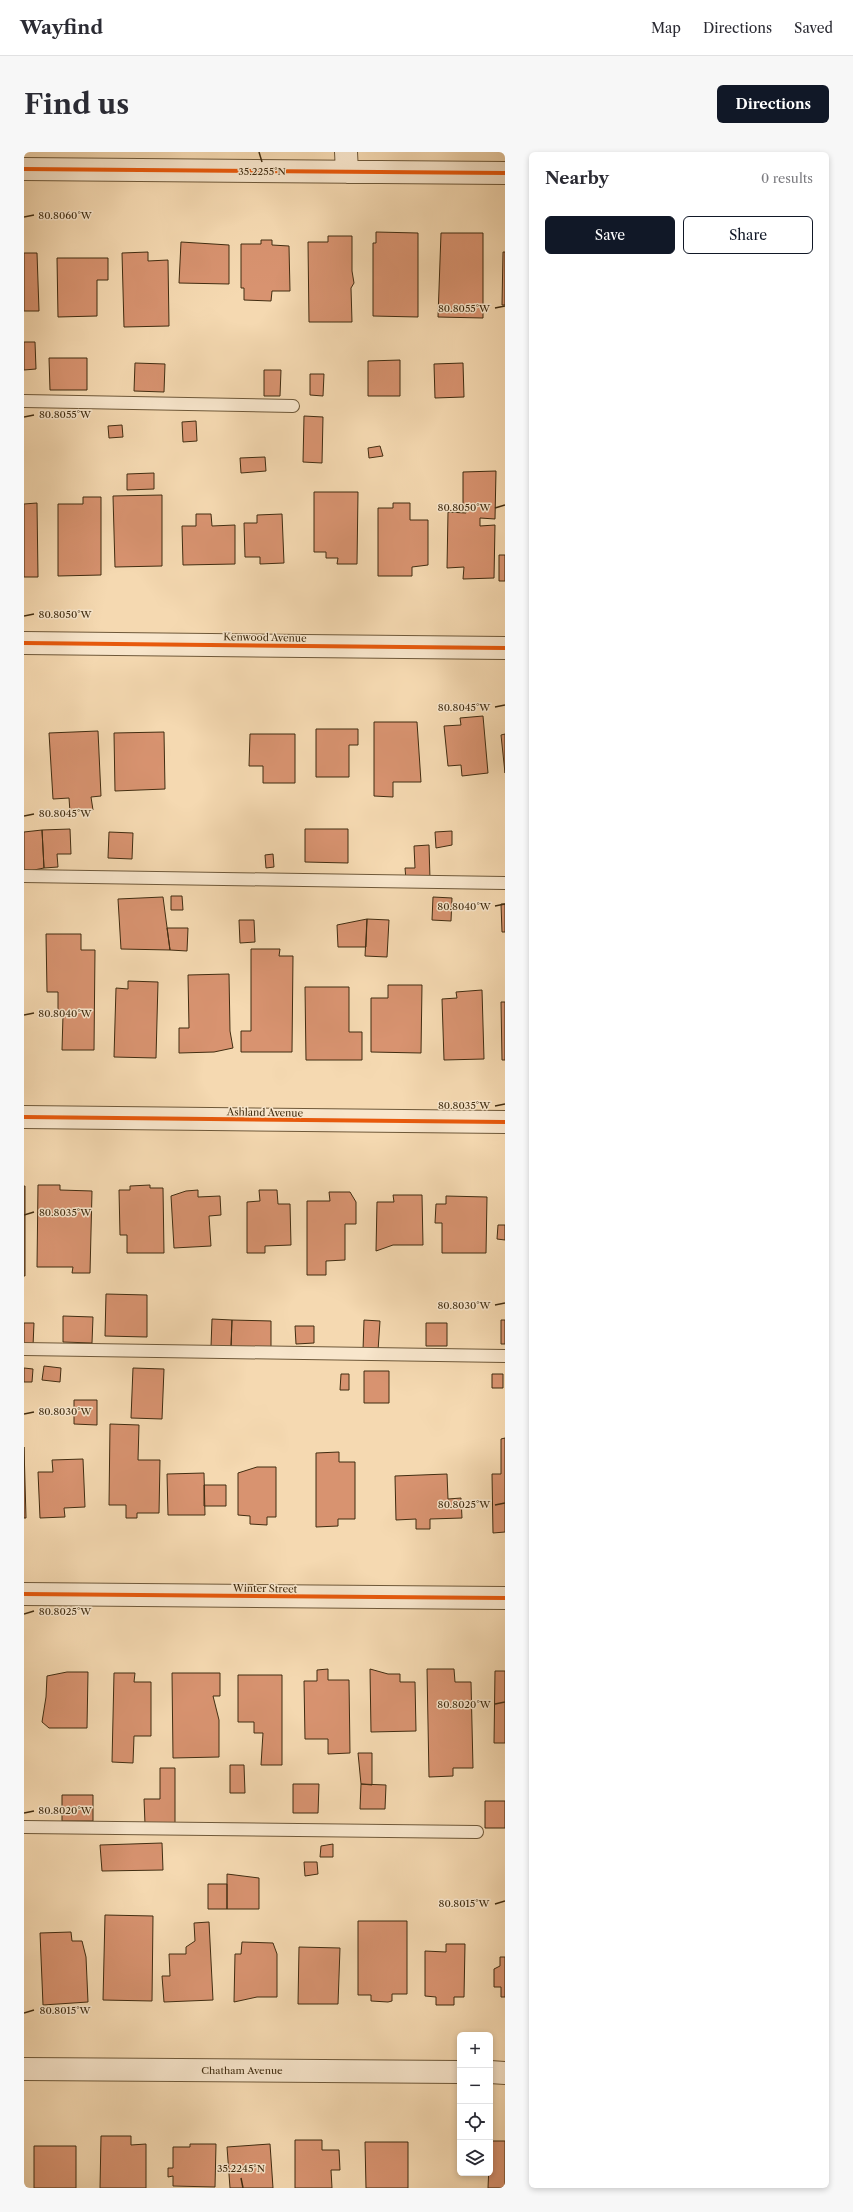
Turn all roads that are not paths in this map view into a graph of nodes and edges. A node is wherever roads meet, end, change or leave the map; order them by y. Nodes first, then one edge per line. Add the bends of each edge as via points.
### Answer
1 (346, 162) edge
2 (24, 169) edge
3 (505, 173) edge
4 (24, 401) edge
5 (293, 406) dead end
6 (24, 642) edge
7 (505, 648) edge
8 (24, 876) edge
9 (505, 883) edge
10 (24, 1117) edge
11 (505, 1122) edge
12 (24, 1349) edge
13 (505, 1356) edge
14 (24, 1594) edge
15 (505, 1598) edge
16 (24, 1827) edge
17 (477, 1832) dead end
18 (24, 2069) edge
19 (457, 2072) edge
20 (493, 2072) edge
21 (505, 2073) edge

1 - 2 street
1 - 3 street
4 - 5 lane
6 - 7 street, Kenwood Avenue
8 - 9 lane
10 - 11 street, Ashland Avenue
12 - 13 lane
14 - 15 street, Winter Street
16 - 17 lane
18 - 19 street, Chatham Avenue
20 - 21 street

